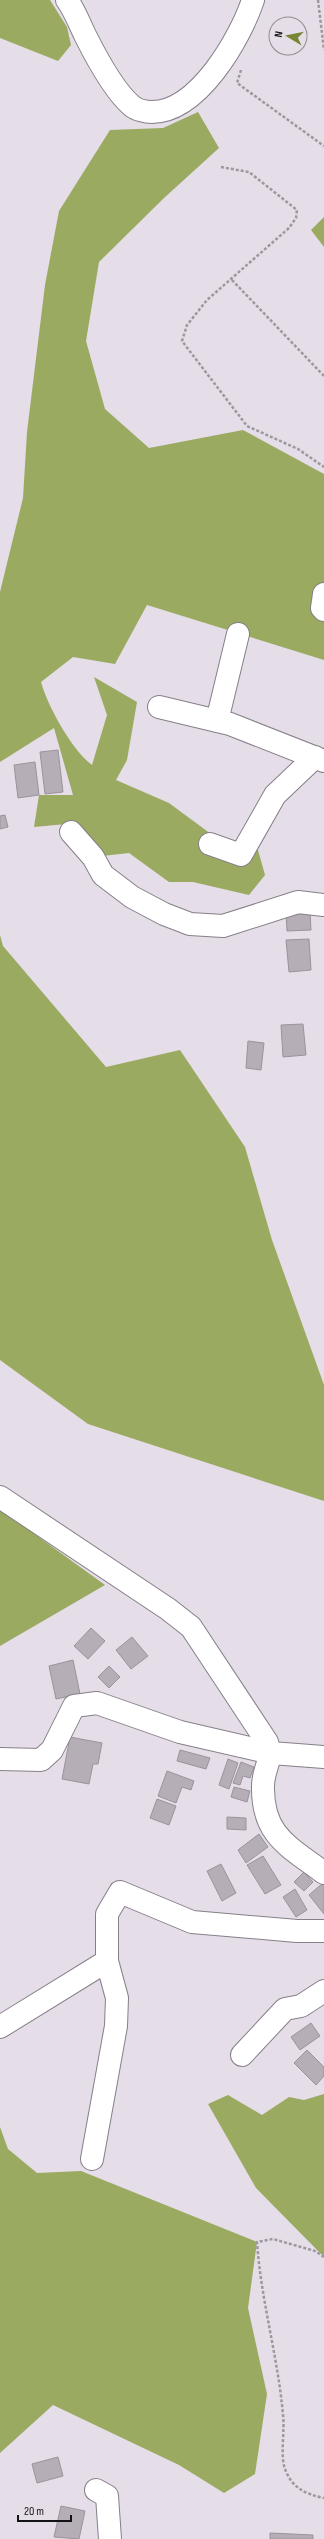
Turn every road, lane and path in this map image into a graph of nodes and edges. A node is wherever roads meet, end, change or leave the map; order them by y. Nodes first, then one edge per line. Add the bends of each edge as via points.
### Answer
1 (67, 0) edge
2 (253, 0) edge
3 (318, 0) edge
4 (324, 50) edge
5 (242, 68) dead end
6 (324, 146) edge
7 (221, 167) dead end
8 (232, 280) junction
9 (324, 376) edge
10 (324, 467) edge
11 (324, 594) edge
12 (324, 610) edge
13 (238, 634) dead end
14 (159, 707) dead end
15 (217, 721) junction
16 (319, 759) edge
17 (71, 832) dead end
18 (210, 844) dead end
19 (324, 905) edge
20 (0, 1497) edge
21 (271, 1753) junction
22 (324, 1757) edge
23 (0, 1758) edge
24 (324, 1873) edge
25 (324, 1931) edge
26 (107, 1961) junction
27 (324, 1991) edge
28 (0, 2027) edge
29 (242, 2055) dead end
30 (92, 2159) dead end
31 (324, 2257) edge
32 (96, 2490) dead end
33 (324, 2498) edge
34 (110, 2539) edge

1 - 2 street via 96,56 119,91 133,107 155,112 182,104 212,74 234,43
3 - 4 path
5 - 6 path via 237,83
7 - 8 path via 249,172 297,210 296,218 289,228
8 - 9 path
8 - 10 path via 207,300 187,325 182,341 247,426 298,449
11 - 12 street
13 - 15 street
14 - 15 street
15 - 16 street
16 - 18 street via 276,795 241,855
17 - 19 street via 93,857 103,875 132,897 190,924 223,926 298,902
20 - 21 street via 168,1609 191,1628 267,1742
21 - 22 street
21 - 23 street via 180,1732 97,1703 74,1706 52,1750 41,1760
21 - 24 street via 263,1786 268,1824 280,1840
25 - 26 street via 192,1922 120,1892 107,1914
26 - 28 street
26 - 30 street via 117,1998 116,2026
27 - 29 street via 301,2006 285,2009
31 - 33 path via 315,2251 273,2239 257,2242 260,2281 283,2415 284,2468 293,2485 307,2495
32 - 34 street via 107,2496

